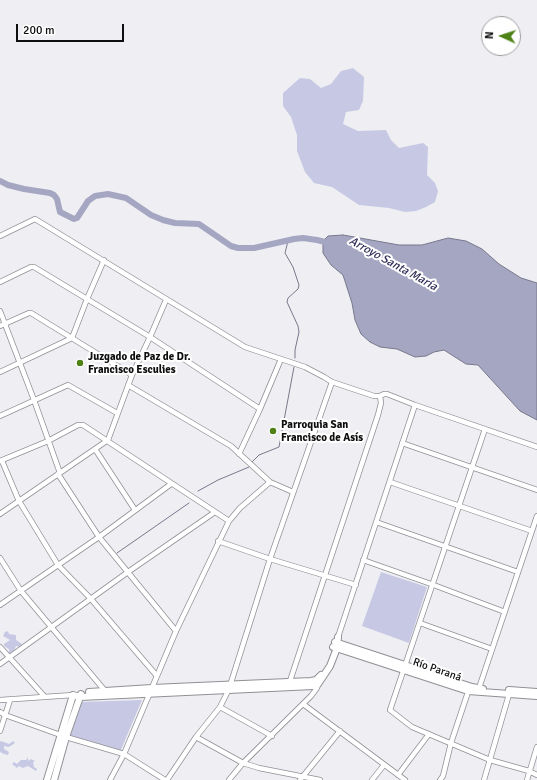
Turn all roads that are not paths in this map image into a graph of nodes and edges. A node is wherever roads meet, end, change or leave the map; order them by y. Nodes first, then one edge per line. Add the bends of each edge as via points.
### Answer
1 (0, 236) edge
2 (104, 260) junction
3 (0, 282) edge
4 (87, 299) junction
5 (166, 300) junction
6 (0, 311) edge
7 (5, 323) junction
8 (0, 326) edge
9 (150, 337) junction
10 (72, 338) junction
11 (281, 359) junction
12 (19, 363) junction
13 (0, 372) edge
14 (132, 375) junction
15 (332, 382) junction
16 (128, 385) junction
17 (380, 396) junction
18 (34, 400) junction
19 (415, 405) junction
20 (260, 409) junction
21 (117, 414) junction
22 (0, 416) edge
23 (485, 429) junction
24 (108, 440) junction
25 (48, 441) junction
26 (402, 443) junction
27 (537, 447) edge
28 (95, 449) junction
29 (239, 454) junction
30 (1, 461) edge
31 (471, 467) junction
32 (59, 474) junction
33 (270, 482) junction
34 (390, 482) junction
35 (171, 484) junction
36 (537, 490) edge
37 (293, 492) junction
38 (19, 502) junction
39 (458, 506) junction
40 (135, 510) junction
41 (215, 512) junction
42 (0, 514) edge
43 (537, 516) edge
44 (229, 520) junction
45 (376, 522) junction
46 (532, 531) junction
47 (99, 537) junction
48 (218, 541) junction
49 (445, 545) junction
50 (0, 558) edge
51 (270, 559) junction
52 (363, 560) junction
53 (58, 565) junction
54 (128, 572) junction
55 (518, 572) junction
56 (324, 574) junction
57 (432, 584) junction
58 (356, 585) junction
59 (21, 591) junction
60 (91, 599) junction
61 (0, 605) edge
62 (505, 612) junction
63 (420, 623) junction
64 (52, 627) junction
65 (176, 631) junction
66 (336, 643) junction
67 (0, 647) edge
68 (492, 649) junction
69 (9, 658) junction
70 (0, 664) edge
71 (404, 666) junction
72 (157, 676) junction
73 (288, 684) junction
74 (318, 684) junction
75 (229, 687) junction
76 (469, 689) junction
77 (151, 690) junction
78 (478, 690) junction
79 (509, 692) junction
80 (537, 692) edge
81 (107, 693) junction
82 (78, 695) junction
83 (44, 696) junction
84 (537, 696) edge
85 (0, 700) edge
86 (10, 700) junction
87 (303, 704) junction
88 (220, 707) junction
89 (0, 712) edge
90 (5, 715) junction
91 (0, 731) edge
92 (340, 731) junction
93 (429, 734) junction
94 (63, 736) junction
95 (272, 736) junction
96 (196, 738) junction
97 (451, 743) junction
98 (537, 747) edge
99 (124, 754) junction
100 (490, 760) junction
101 (244, 763) junction
102 (384, 765) junction
103 (529, 772) junction
104 (398, 775) junction
105 (537, 775) edge
106 (301, 778) edge
107 (47, 780) edge
108 (54, 780) edge
109 (110, 780) edge
110 (166, 780) edge
111 (229, 780) edge
112 (320, 780) edge
113 (372, 780) edge
114 (405, 780) edge
115 (440, 780) edge
116 (484, 780) edge
117 (527, 780) edge

1 - 2 street via 35,220
2 - 4 street
2 - 5 street
3 - 4 street via 34,267
4 - 9 street
4 - 10 street
5 - 9 street
5 - 11 street via 245,347
6 - 7 street
7 - 8 street
7 - 10 street via 31,313
7 - 12 street
9 - 14 street
9 - 20 street
10 - 12 street
10 - 14 street
11 - 15 street via 312,369
11 - 20 street
12 - 13 street
12 - 18 street
14 - 16 street
15 - 17 street
15 - 37 street
16 - 21 street
16 - 29 street via 231,446
17 - 19 street via 387,394
17 - 56 street via 378,414
18 - 21 street via 68,385
18 - 22 street
18 - 25 street
19 - 23 street
19 - 26 street
20 - 29 street
21 - 24 street
23 - 27 street
23 - 31 street
24 - 25 street via 83,425 78,425
24 - 28 street
24 - 35 street
25 - 30 street
25 - 32 street
26 - 31 street
26 - 34 street
28 - 32 street
28 - 40 street
29 - 33 street
30 - 38 street
31 - 36 street
31 - 39 street
32 - 38 street
32 - 47 street
33 - 37 street
33 - 44 street
34 - 39 street
34 - 45 street
35 - 40 street
35 - 41 street
37 - 51 street
38 - 42 street
38 - 53 street
39 - 46 street
39 - 49 street
40 - 47 street
41 - 44 street
41 - 54 street
43 - 46 street
44 - 48 street
45 - 49 street
45 - 52 street
46 - 55 street
47 - 53 street
47 - 54 street
48 - 51 street
48 - 65 street
49 - 55 street
49 - 57 street
50 - 59 street
51 - 56 street
51 - 75 street
52 - 57 street
52 - 58 street
53 - 59 street
53 - 60 street
54 - 60 street
54 - 65 street
55 - 62 street
56 - 58 street
56 - 73 street
57 - 62 street
57 - 63 street
58 - 66 street
59 - 61 street
59 - 64 street
60 - 64 street
60 - 72 street
62 - 68 street
63 - 68 street
63 - 71 street
64 - 69 street
64 - 81 street
65 - 72 street
66 - 71 street, Río Paraná
66 - 73 street via 320,677 316,680
66 - 74 street via 330,666
67 - 69 street
68 - 78 street
69 - 70 street
69 - 83 street
71 - 76 street, Río Paraná
71 - 93 street via 390,710 412,727
72 - 77 street
73 - 74 street
73 - 75 street
74 - 87 street
75 - 77 street
75 - 88 street
76 - 78 street, Río Paraná
76 - 97 street
77 - 81 street
77 - 99 street
78 - 79 street, Río Paraná
79 - 80 street, Río Paraná
79 - 84 street, Río Paraná
79 - 100 street
81 - 82 street
82 - 83 street
82 - 94 street
83 - 86 street
85 - 86 street
86 - 90 street
87 - 92 street
87 - 95 street
88 - 95 street
88 - 96 street
89 - 90 street
90 - 91 street
90 - 94 street
92 - 102 street
92 - 106 street
93 - 97 street
93 - 104 street
94 - 99 street
94 - 107 street
94 - 108 street
95 - 101 street
96 - 101 street
96 - 110 street
97 - 100 street
97 - 115 street
98 - 103 street
99 - 109 street
99 - 110 street
100 - 103 street
100 - 116 street
101 - 106 street
101 - 111 street
102 - 104 street
102 - 113 street
103 - 105 street
103 - 117 street
104 - 114 street
106 - 112 street

